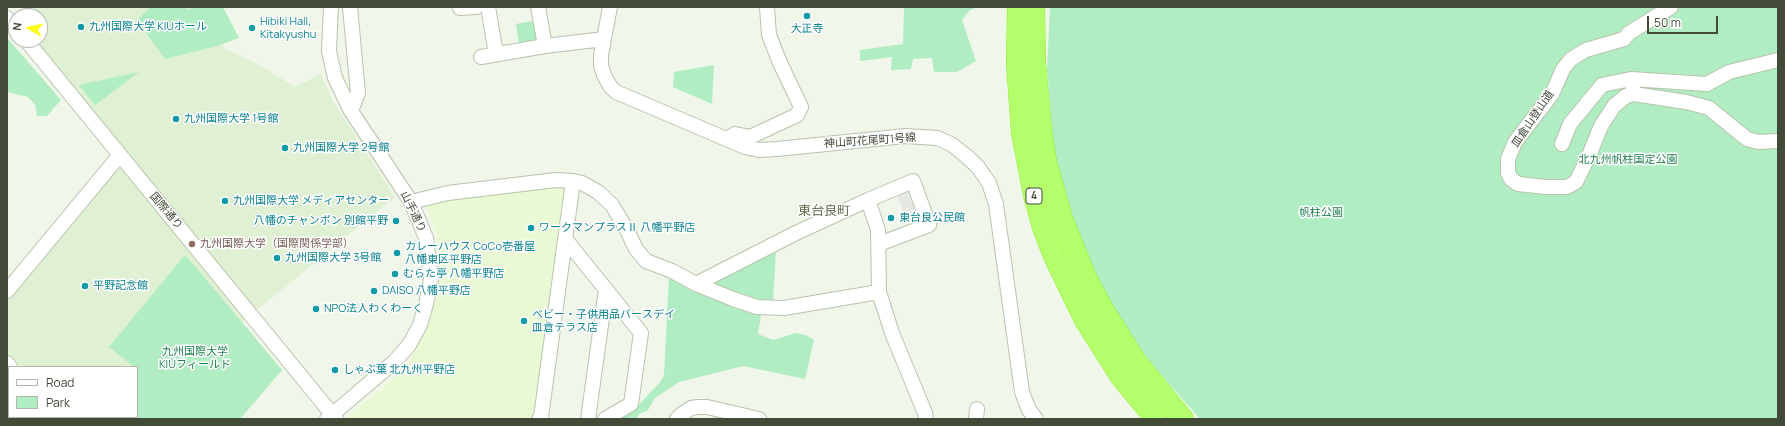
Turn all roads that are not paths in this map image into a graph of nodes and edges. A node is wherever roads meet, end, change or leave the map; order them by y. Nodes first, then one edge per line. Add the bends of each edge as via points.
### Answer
1 (331, 7) edge
2 (350, 7) edge
3 (476, 7) edge
4 (488, 7) edge
5 (538, 7) edge
6 (610, 7) edge
7 (767, 7) edge
8 (1018, 7) edge
9 (1034, 7) edge
10 (1671, 7) edge
11 (460, 8) edge
12 (604, 39) junction
13 (545, 46) junction
14 (32, 48) edge
15 (496, 54) junction
16 (481, 57) dead end
17 (1778, 60) edge
18 (1026, 63) junction
19 (1631, 79) junction
20 (1634, 94) junction
21 (351, 111) junction
22 (727, 139) junction
23 (1778, 141) edge
24 (1562, 144) dead end
25 (119, 156) junction
26 (573, 181) junction
27 (868, 200) junction
28 (411, 202) junction
29 (566, 240) junction
30 (879, 244) junction
31 (696, 284) junction
32 (606, 289) junction
33 (7, 291) edge
34 (879, 292) junction
35 (332, 418) edge
36 (539, 419) edge
37 (588, 419) edge
38 (605, 419) edge
39 (677, 419) edge
40 (759, 419) edge
41 (926, 419) edge
42 (1036, 419) edge
43 (1156, 419) edge
44 (1183, 419) edge

1 - 21 street, 山手通り via 331,64
2 - 21 street via 358,93
3 - 11 street
4 - 15 street
5 - 13 street
6 - 12 street, 神山町花尾町1号線
7 - 22 street via 769,35 801,107 798,115 750,137 735,134
8 - 18 highway, 4
9 - 18 highway, 4
10 - 20 street, 皿倉山登山道 via 1629,33 1624,39 1586,50 1571,59 1563,69 1552,94 1514,142 1508,159 1511,179 1518,184 1546,187 1567,187 1576,182 1600,126 1614,106 1626,96
12 - 13 street
12 - 22 street, 神山町花尾町1号線 via 601,65 607,81 616,92
13 - 15 street
14 - 25 street, 国際通り
15 - 16 street
17 - 19 street via 1729,72 1707,84
18 - 43 highway, 4 via 1022,133 1034,195 1054,256 1085,320 1121,377
18 - 44 highway, 4 via 1054,192 1073,248 1102,308 1136,362
19 - 20 street
19 - 24 street via 1602,85 1570,124
20 - 23 street via 1708,108 1747,139 1758,142
21 - 28 street, 山手通り
22 - 42 street, 神山町花尾町1号線 via 758,150 905,136 927,137 951,144 965,155 978,167 989,183 996,204 1022,392 1029,410
25 - 33 street
25 - 35 street, 国際通り
26 - 28 street via 556,180 448,193
26 - 29 street
26 - 31 street via 598,192 612,205 636,249 646,261
27 - 30 street via 878,230
27 - 30 street via 913,181 929,225
27 - 31 street
28 - 35 street, 山手通り via 426,238 430,265 431,279 420,325 409,345 394,362
29 - 32 street
29 - 36 street
30 - 34 street
31 - 34 street via 757,307 784,308
32 - 37 street
32 - 38 street via 641,333 631,404
34 - 41 street via 892,333
39 - 40 street via 691,408 698,407

